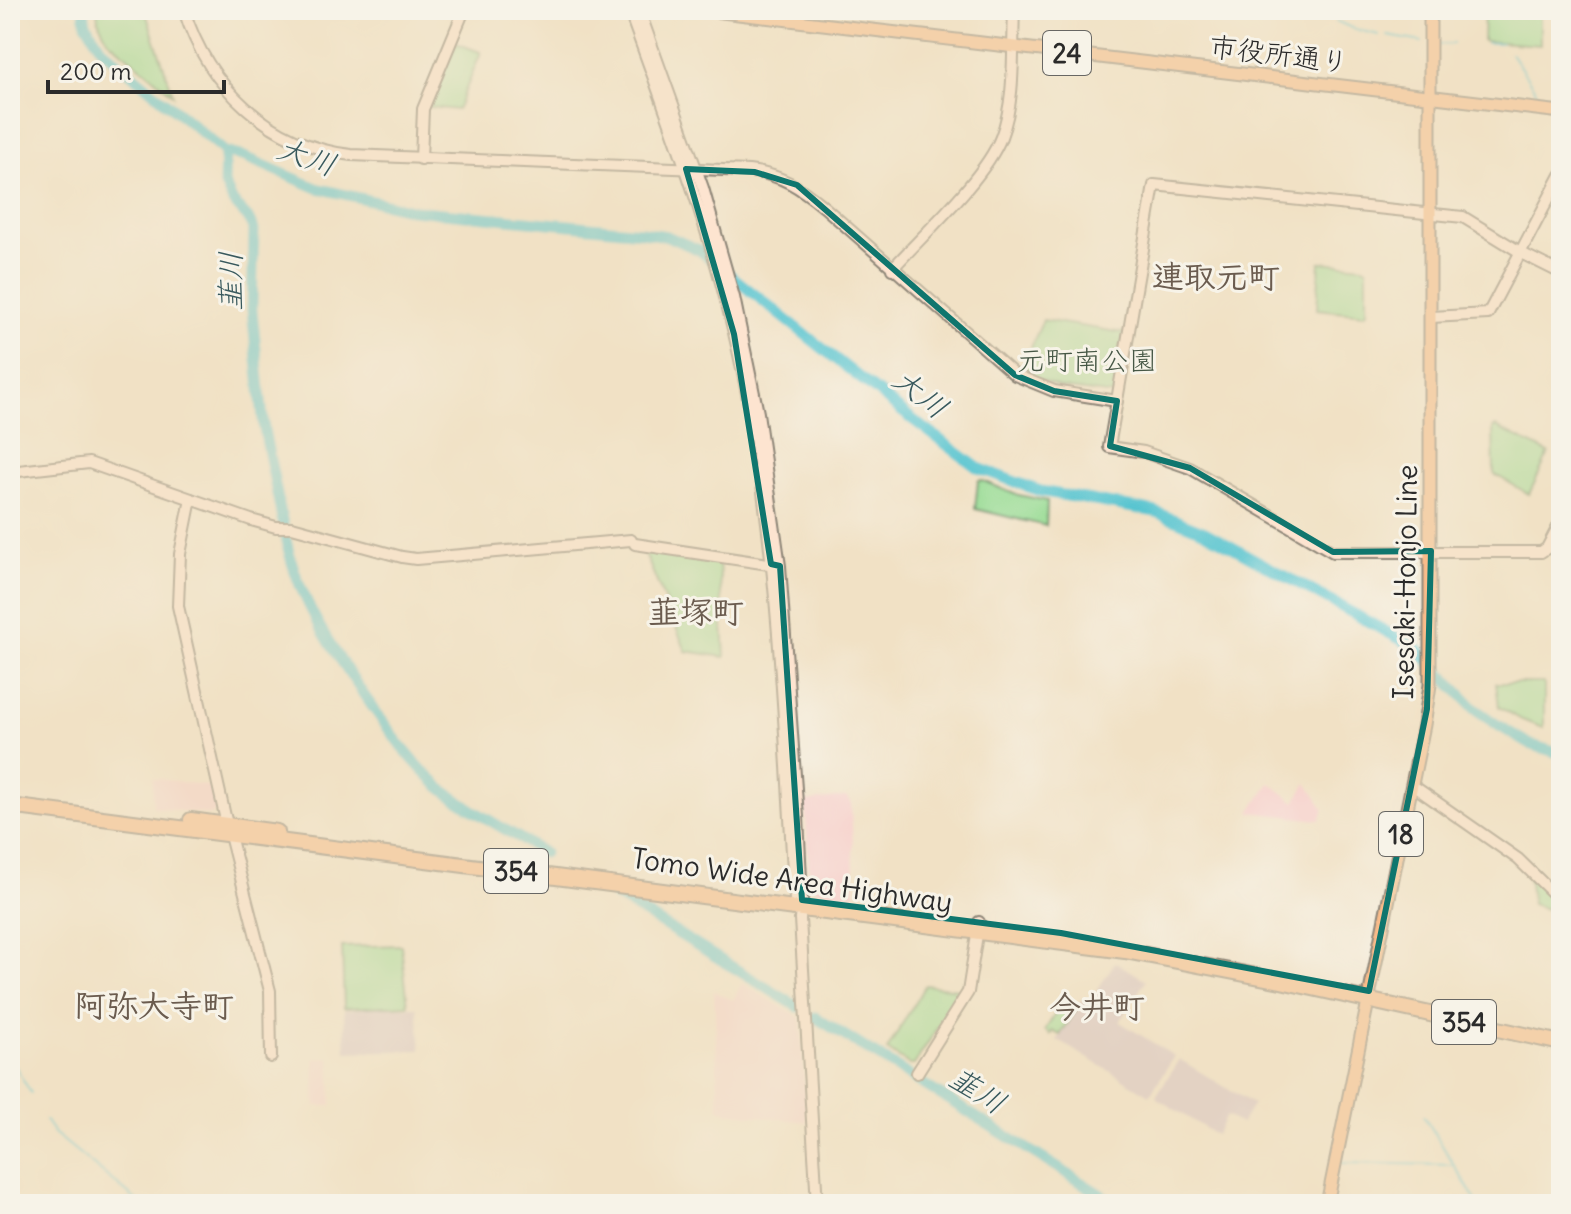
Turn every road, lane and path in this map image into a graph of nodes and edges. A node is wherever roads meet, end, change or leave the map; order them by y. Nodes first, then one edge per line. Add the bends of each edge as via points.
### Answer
1 (184, 10) edge
2 (464, 10) edge
3 (629, 10) edge
4 (639, 10) edge
5 (705, 10) edge
6 (1014, 10) edge
7 (1430, 10) edge
8 (1012, 47) junction
9 (1430, 96) junction
10 (1561, 112) edge
11 (421, 159) junction
12 (692, 170) junction
13 (1561, 175) edge
14 (1431, 214) junction
15 (1521, 252) junction
16 (892, 269) junction
17 (1561, 273) edge
18 (1431, 317) junction
19 (1117, 401) junction
20 (10, 472) edge
21 (191, 499) junction
22 (1561, 521) edge
23 (1431, 551) junction
24 (776, 565) junction
25 (1412, 785) junction
26 (10, 799) edge
27 (10, 806) edge
28 (230, 830) junction
29 (1561, 901) edge
30 (799, 902) junction
31 (978, 926) junction
32 (1368, 996) junction
33 (1561, 1033) edge
34 (1561, 1043) edge
35 (271, 1057) dead end
36 (917, 1073) dead end
37 (817, 1204) edge
38 (1327, 1204) edge

1 - 11 street via 217,78 235,100 273,129 334,153
2 - 11 street via 423,109
3 - 12 street
4 - 12 street
5 - 8 main road, 市役所通り / 24
6 - 8 street
7 - 9 main road, Isesaki-Honjo Line
8 - 9 main road, 市役所通り / 24
8 - 16 street via 1009,106 996,148
9 - 10 main road, 市役所通り
9 - 14 main road, Isesaki-Honjo Line / 18
11 - 12 street
12 - 16 street via 755,172 791,181
12 - 24 street via 734,334
12 - 24 street via 729,280 758,413
13 - 15 street
14 - 15 street via 1466,218
14 - 18 main road, Isesaki-Honjo Line / 18
14 - 19 street via 1154,185
15 - 17 street
15 - 18 street via 1486,316
16 - 19 street via 1022,379 1054,391
18 - 23 main road, Isesaki-Honjo Line / 18
19 - 23 street via 1109,447 1190,468 1333,552
20 - 21 street via 89,463
21 - 24 street via 278,527 409,558 633,542
21 - 28 street via 179,563 178,606
22 - 23 street via 1541,552
23 - 25 main road, Isesaki-Honjo Line / 18 via 1431,668
24 - 30 street
25 - 29 street via 1518,859
25 - 32 main road, Isesaki-Honjo Line / 18
26 - 28 highway, Tomo Wide Area Highway / 354
27 - 28 highway, Tomo Wide Area Highway / 354
28 - 30 highway, Tomo Wide Area Highway / 354
28 - 35 street via 270,991
30 - 31 highway, Tomo Wide Area Highway / 354
30 - 37 street
31 - 32 highway, Tomo Wide Area Highway / 354 via 1200,956
31 - 36 street via 968,992
32 - 33 highway, Tomo Wide Area Highway / 354
32 - 34 highway, Tomo Wide Area Highway / 354
32 - 38 main road, Isesaki-Honjo Line / 18

